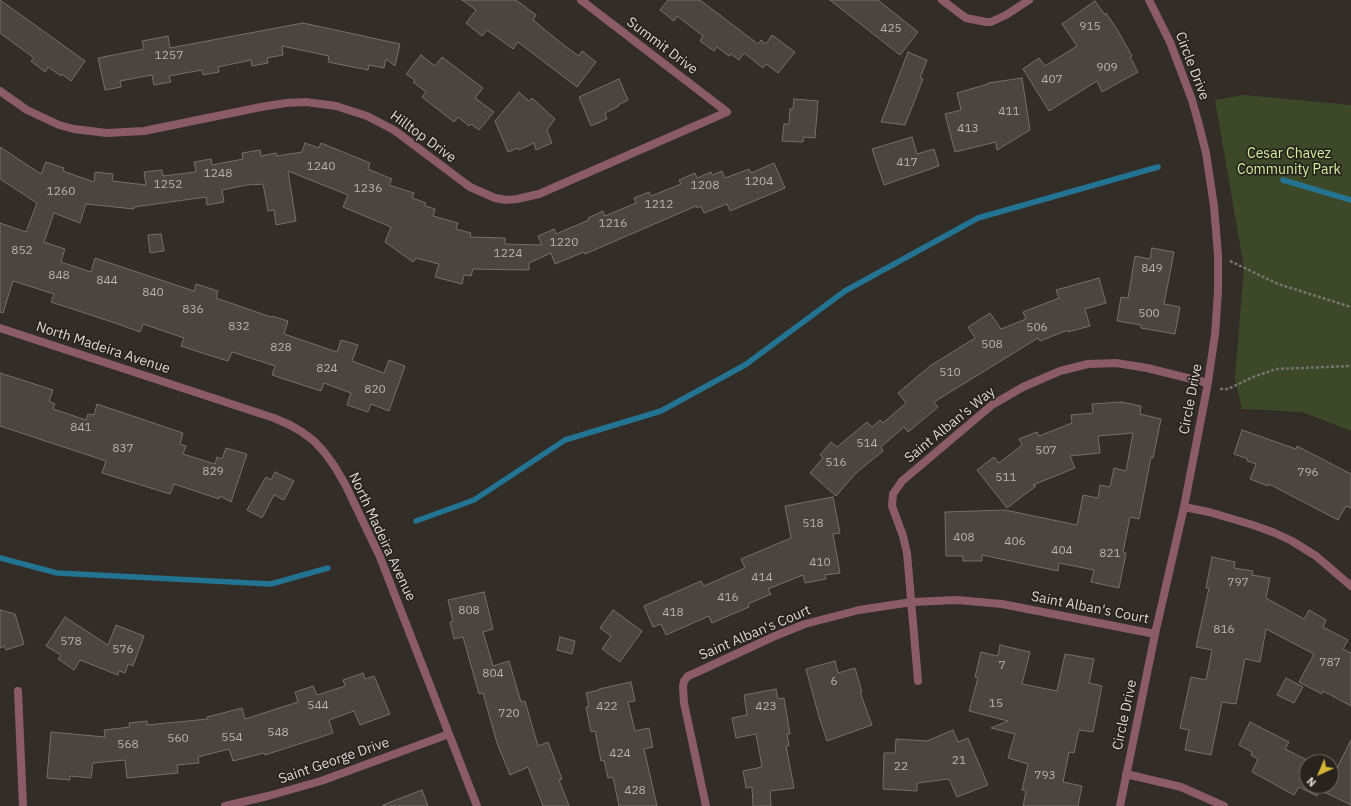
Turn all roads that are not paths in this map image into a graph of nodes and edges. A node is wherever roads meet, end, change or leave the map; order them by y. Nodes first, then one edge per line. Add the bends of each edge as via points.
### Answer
1 (581, 0) edge
2 (942, 0) edge
3 (1028, 0) edge
4 (1149, 0) edge
5 (0, 91) edge
6 (727, 112) joint
7 (0, 328) edge
8 (1208, 385) junction
9 (1184, 507) junction
10 (1351, 586) edge
11 (912, 602) junction
12 (1155, 634) junction
13 (918, 681) dead end
14 (18, 691) dead end
15 (449, 734) junction
16 (1126, 774) junction
17 (23, 806) edge
18 (225, 806) edge
19 (477, 806) edge
20 (706, 806) edge
21 (1120, 806) edge
22 (1224, 806) edge

1 - 6 street, Summit Drive
2 - 3 street via 966,18 991,22
4 - 8 street, Circle Drive via 1170,42 1190,94 1206,153 1213,198 1218,291
5 - 6 street, Hilltop Drive via 27,110 59,125 107,133 144,131 286,103 306,102 336,106 381,122 470,187 506,200 539,194
7 - 15 street, North Madeira Avenue via 274,418 290,424 314,441 335,467 372,540
8 - 9 street, Circle Drive
8 - 11 street, Saint Alban's Way via 1132,366 1088,364 1043,378 992,406 902,481 893,494 893,512 905,543
9 - 10 street via 1253,525 1286,538 1316,556
9 - 12 street, Circle Drive
11 - 12 street, Saint Alban's Court via 957,600 1002,604
11 - 13 street, Saint Alban's Way
11 - 20 street, Saint Alban's Court via 859,610 805,624 688,676 683,686 684,703
12 - 16 street, Circle Drive
14 - 17 street
15 - 18 street, Saint George Drive via 321,781
15 - 19 street, North Madeira Avenue
16 - 21 street, Circle Drive
16 - 22 street via 1181,787

